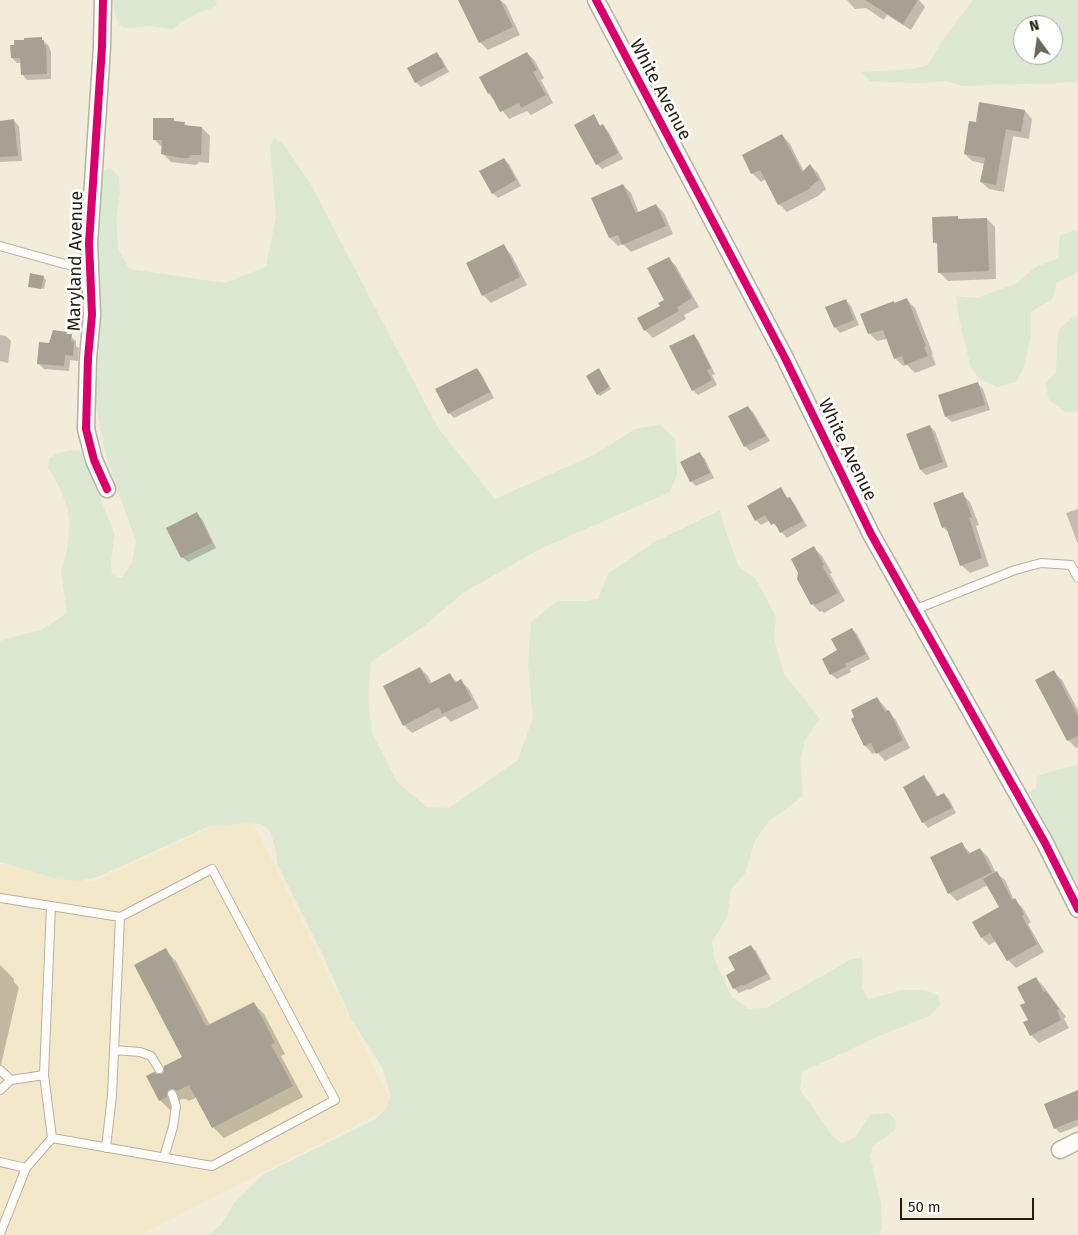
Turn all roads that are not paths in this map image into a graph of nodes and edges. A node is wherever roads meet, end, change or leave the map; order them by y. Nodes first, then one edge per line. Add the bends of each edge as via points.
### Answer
1 (104, 0) edge
2 (596, 0) edge
3 (0, 246) edge
4 (90, 271) junction
5 (107, 489) dead end
6 (1078, 578) edge
7 (914, 610) junction
8 (0, 898) edge
9 (51, 906) junction
10 (1078, 909) edge
11 (120, 916) junction
12 (114, 1050) junction
13 (159, 1069) dead end
14 (0, 1070) edge
15 (44, 1075) junction
16 (10, 1080) junction
17 (0, 1090) edge
18 (172, 1094) dead end
19 (52, 1138) junction
20 (1078, 1140) edge
21 (106, 1148) junction
22 (1060, 1150) dead end
23 (164, 1157) junction
24 (0, 1162) edge
25 (26, 1168) junction
26 (0, 1234) edge

1 - 4 street, Maryland Avenue
2 - 7 street, White Avenue
3 - 4 lane
4 - 5 street, Maryland Avenue via 92,315 86,429 94,460
6 - 7 lane via 1071,565 1041,562
7 - 10 street, White Avenue
8 - 9 lane
9 - 11 lane
9 - 15 lane
11 - 12 lane
11 - 23 lane via 212,869 335,1100 212,1166
12 - 13 lane via 150,1056
12 - 21 lane
14 - 16 lane
15 - 16 lane
15 - 19 lane
16 - 17 lane
18 - 23 lane via 176,1106
19 - 21 lane
19 - 25 lane
20 - 22 street
21 - 23 lane
24 - 25 lane
25 - 26 lane

